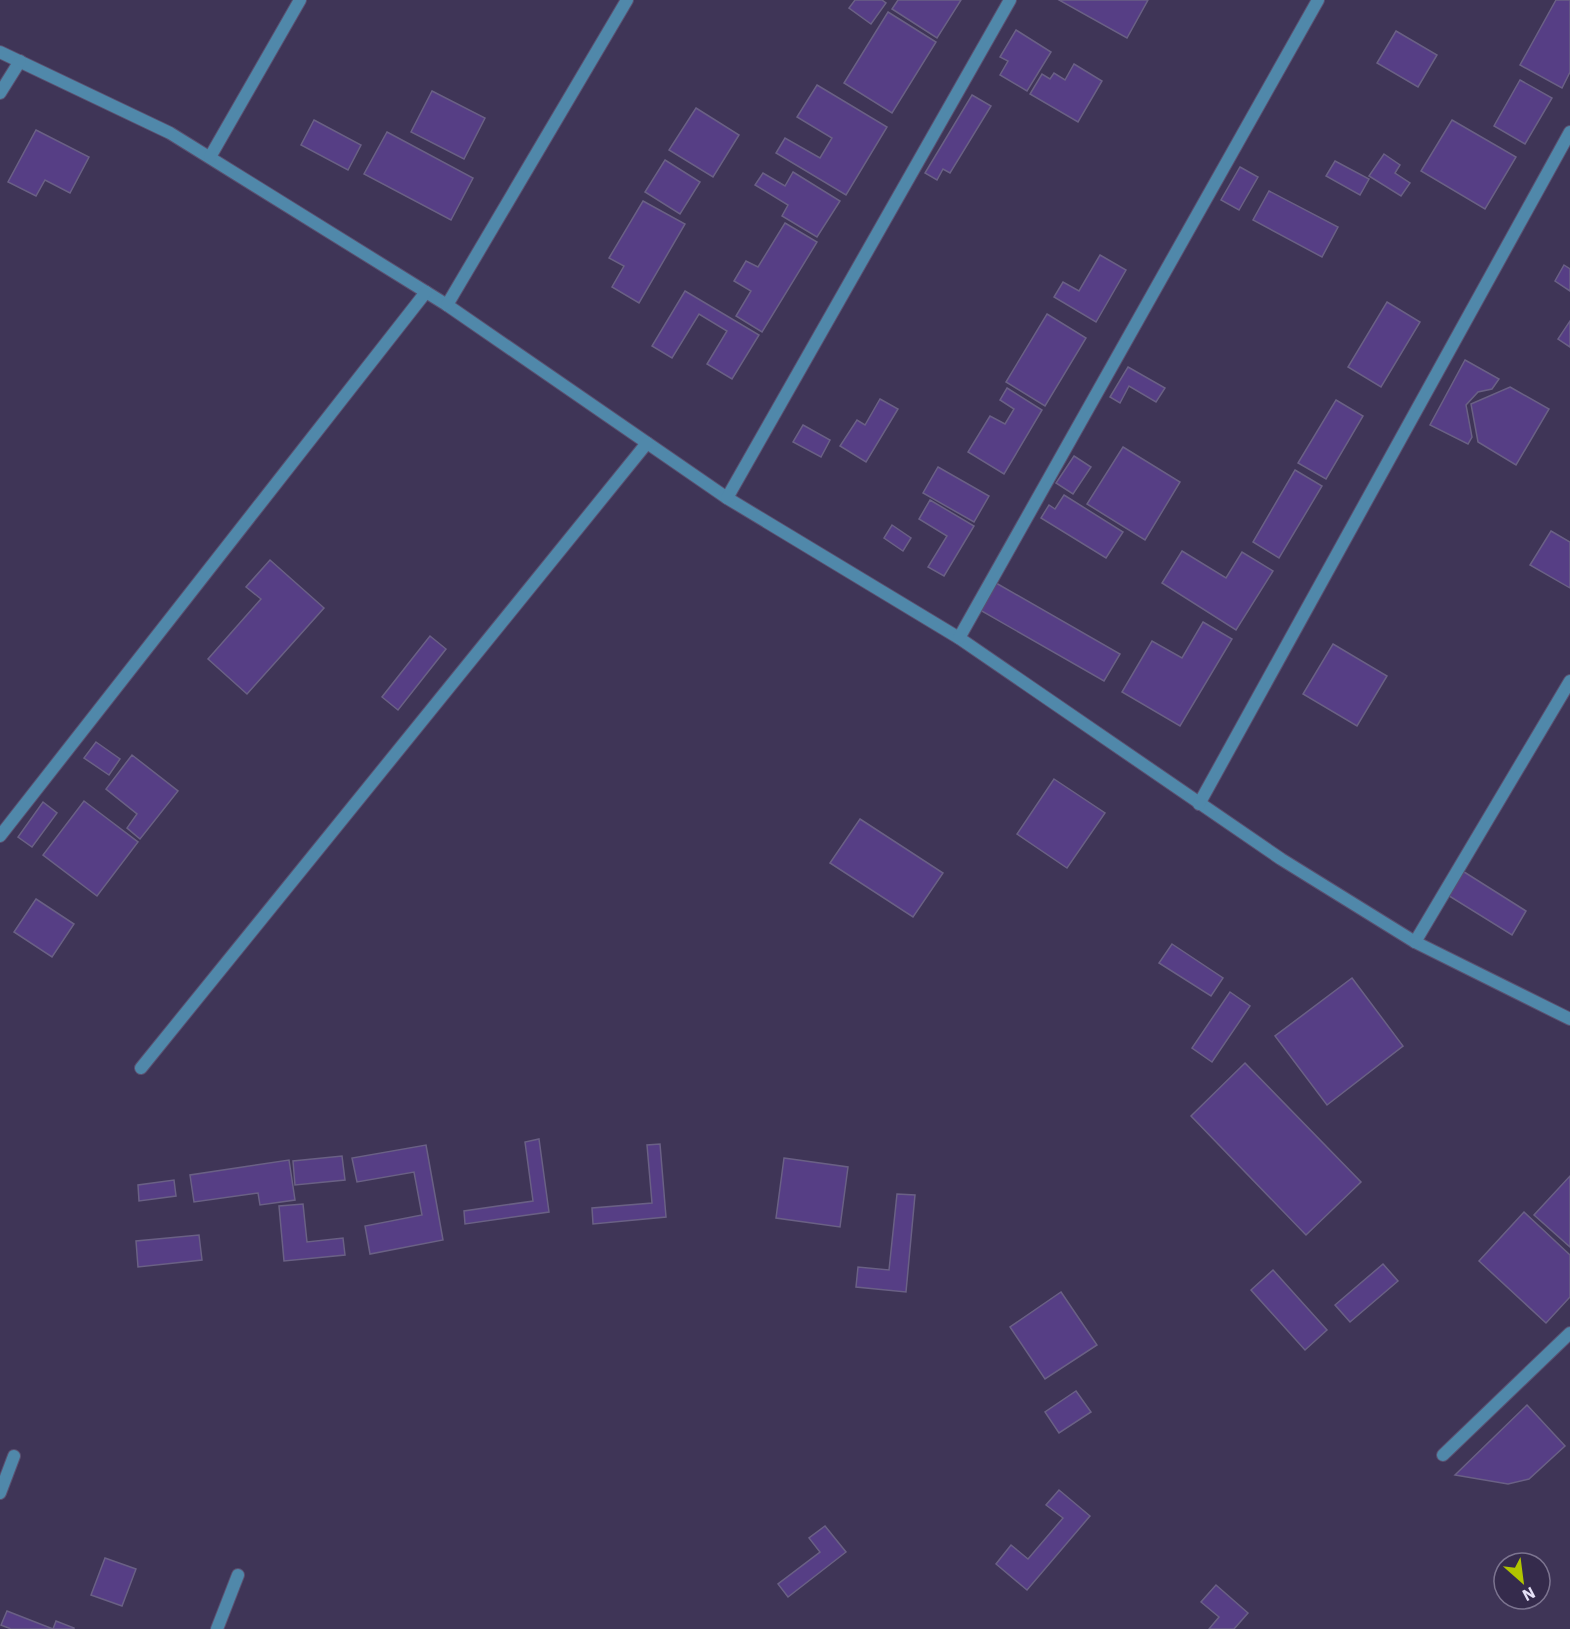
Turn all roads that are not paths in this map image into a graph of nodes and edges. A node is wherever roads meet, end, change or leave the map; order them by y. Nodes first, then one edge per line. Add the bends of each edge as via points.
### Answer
1 (300, 0) edge
2 (627, 0) edge
3 (1011, 0) edge
4 (1318, 0) edge
5 (0, 52) edge
6 (20, 61) junction
7 (0, 93) edge
8 (1570, 132) edge
9 (210, 157) junction
10 (426, 292) junction
11 (447, 305) junction
12 (647, 443) junction
13 (727, 498) junction
14 (959, 638) junction
15 (1570, 681) edge
16 (1199, 804) junction
17 (0, 836) edge
18 (1415, 942) junction
19 (1570, 1019) edge
20 (141, 1068) dead end
21 (1570, 1333) edge
22 (1443, 1455) dead end
23 (15, 1456) dead end
24 (0, 1493) edge
25 (238, 1575) dead end
26 (217, 1629) edge

1 - 9 street
2 - 11 street
3 - 13 street
4 - 14 street
5 - 6 street
6 - 7 street
6 - 9 street via 170,132
8 - 16 street
9 - 10 street
10 - 11 street
10 - 17 street
11 - 12 street
12 - 13 street
12 - 20 street
13 - 14 street
14 - 16 street
15 - 18 street
16 - 18 street
18 - 19 street
21 - 22 street
23 - 24 street
25 - 26 street

